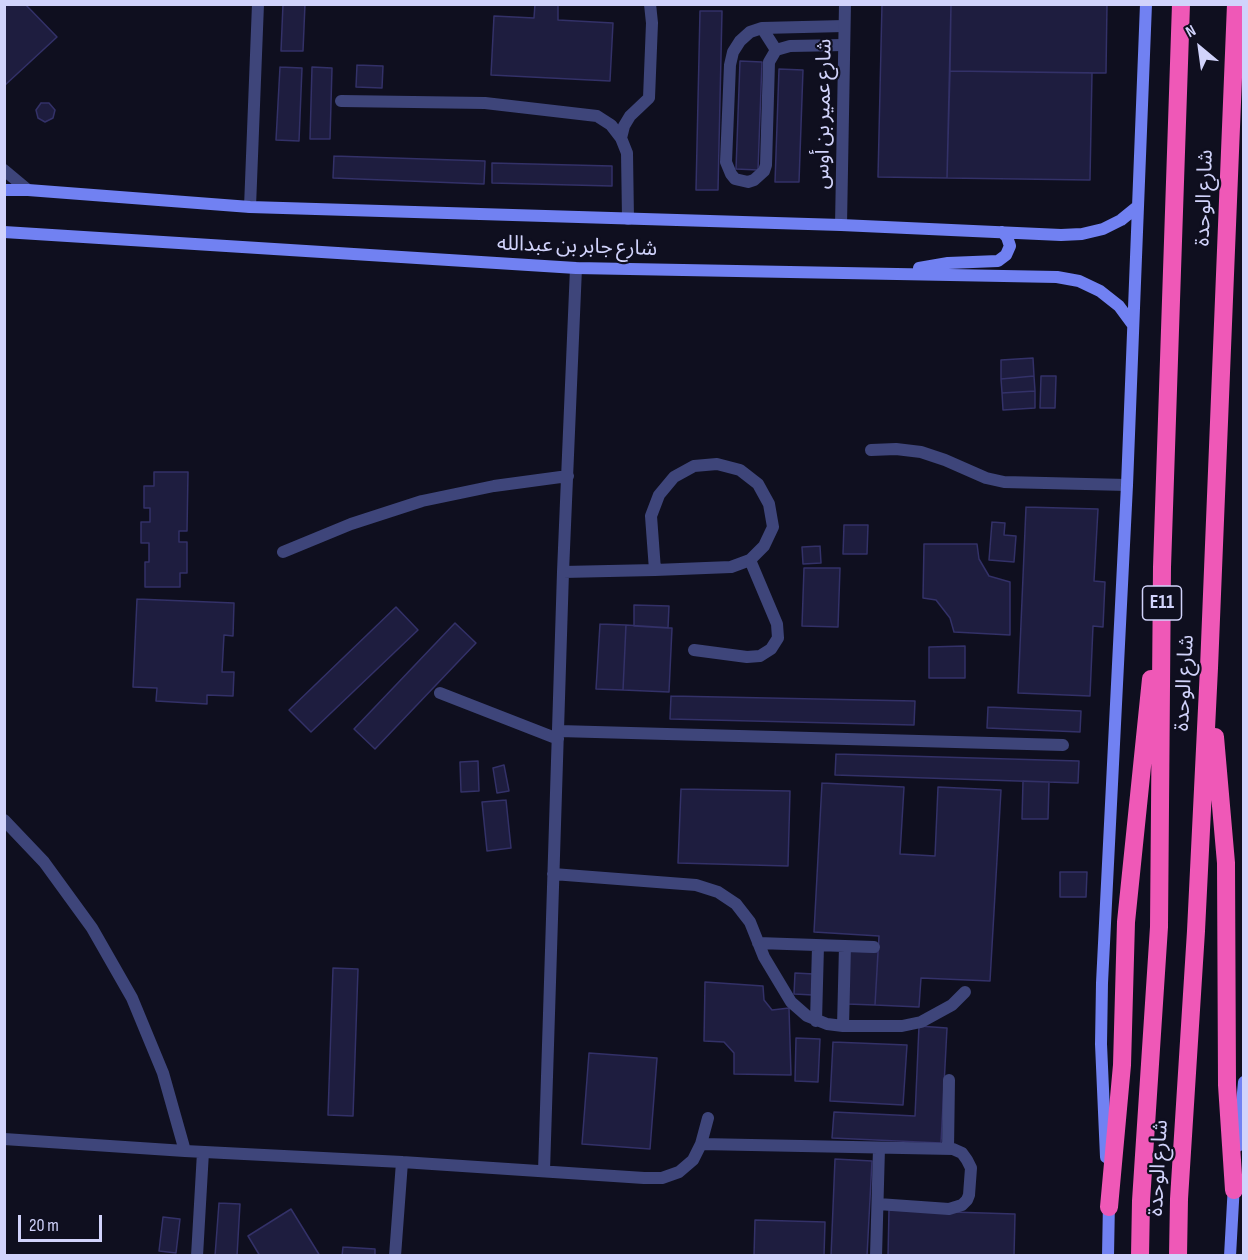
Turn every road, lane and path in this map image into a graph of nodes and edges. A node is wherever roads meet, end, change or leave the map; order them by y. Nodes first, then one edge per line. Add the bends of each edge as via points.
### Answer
1 (258, 4) edge
2 (650, 4) edge
3 (845, 4) edge
4 (1146, 4) edge
5 (1181, 4) edge
6 (1236, 4) edge
7 (844, 26) junction
8 (762, 28) junction
9 (844, 45) junction
10 (776, 50) junction
11 (341, 101) dead end
12 (621, 138) junction
13 (4, 170) edge
14 (4, 190) edge
15 (28, 190) junction
16 (250, 207) junction
17 (1137, 207) junction
18 (628, 219) junction
19 (841, 225) junction
20 (4, 232) edge
21 (1002, 232) junction
22 (576, 268) junction
23 (900, 273) junction
24 (1133, 325) junction
25 (871, 450) dead end
26 (568, 476) junction
27 (1127, 485) junction
28 (283, 552) dead end
29 (750, 560) junction
30 (1162, 567) junction
31 (655, 570) junction
32 (563, 572) junction
33 (694, 650) dead end
34 (1209, 668) junction
35 (440, 693) dead end
36 (558, 735) junction
37 (1063, 745) dead end
38 (4, 820) edge
39 (553, 874) junction
40 (758, 943) junction
41 (818, 946) junction
42 (845, 946) junction
43 (874, 947) dead end
44 (965, 992) dead end
45 (816, 1021) junction
46 (843, 1026) junction
47 (949, 1080) dead end
48 (1244, 1082) edge
49 (708, 1118) dead end
50 (4, 1139) edge
51 (701, 1144) junction
52 (879, 1148) junction
53 (948, 1149) junction
54 (185, 1151) junction
55 (203, 1152) junction
56 (402, 1162) junction
57 (544, 1171) junction
58 (1234, 1190) junction
59 (878, 1204) junction
60 (1109, 1207) junction
61 (197, 1256) edge
62 (395, 1256) edge
63 (876, 1256) edge
64 (1108, 1256) edge
65 (1140, 1256) edge
66 (1178, 1256) edge
67 (1230, 1256) edge

1 - 16 street
2 - 12 street via 649,98 630,116
3 - 7 street, شارع عمير بن أوس
4 - 17 street
5 - 30 highway, شارع الوحدة / E11
6 - 34 highway, شارع الوحدة / E11
7 - 8 street
7 - 9 street, شارع عمير بن أوس
8 - 10 street
8 - 10 street via 740,41 730,65 726,162 731,174 742,181 754,180 766,165 769,62
9 - 10 street
9 - 19 street, شارع عمير بن أوس
11 - 12 street via 484,103 581,114 611,125
12 - 18 street via 627,153
13 - 15 street
14 - 15 street, شارع جابر بن عبدالله
15 - 16 street, شارع جابر بن عبدالله
16 - 18 street, شارع جابر بن عبدالله
17 - 21 street, شارع جابر بن عبدالله via 1121,220 1082,234
17 - 24 street
18 - 19 street, شارع جابر بن عبدالله
19 - 21 street, شارع جابر بن عبدالله
20 - 22 street, شارع جابر بن عبدالله
21 - 23 street via 1010,246 998,261 948,263
22 - 23 street, شارع جابر بن عبدالله
22 - 26 street
23 - 24 street, شارع جابر بن عبدالله via 1079,281 1119,306
24 - 27 street
25 - 27 street via 921,452 1004,482
26 - 28 street via 422,501
26 - 32 street
27 - 60 street via 1101,1012
29 - 31 street via 731,567
29 - 31 street via 764,546 773,527 770,504 758,484 740,470 717,464 694,466 674,477 659,495 651,516
29 - 33 street via 777,624 778,638 760,656
30 - 60 highway via 1126,922 1122,1065
30 - 65 highway, شارع الوحدة / E11 via 1159,927
31 - 32 street
32 - 36 street
34 - 58 highway via 1226,862 1227,1085
34 - 66 highway, شارع الوحدة / E11
35 - 36 street
36 - 37 street
36 - 39 street
38 - 54 street via 44,862 92,928 132,998 163,1073
39 - 40 street via 696,885 718,892 736,904 750,922
39 - 57 street
40 - 41 street
40 - 45 street via 791,1002
41 - 42 street
41 - 45 street
42 - 43 street
42 - 46 street
44 - 46 street via 952,1005 921,1022 902,1026
45 - 46 street
47 - 53 street
48 - 58 street
49 - 51 street
50 - 54 street
51 - 52 street
51 - 57 street via 693,1160 679,1172 662,1178
52 - 53 street
52 - 59 street
53 - 59 street via 962,1153 971,1168 968,1200 962,1205 949,1209
54 - 55 street
55 - 56 street
55 - 61 street
56 - 57 street
56 - 62 street
58 - 67 street
59 - 63 street
60 - 64 street

